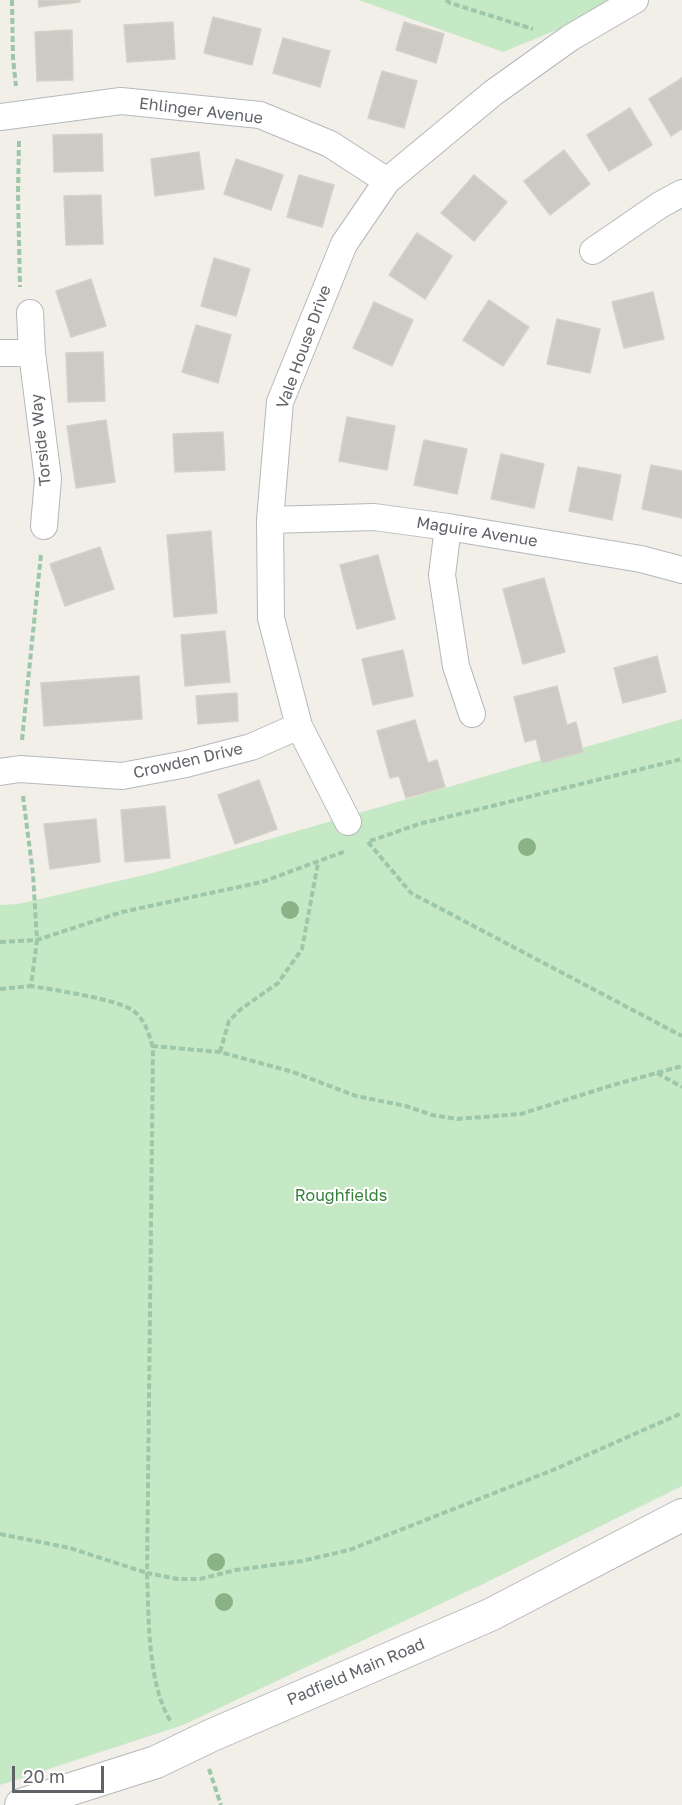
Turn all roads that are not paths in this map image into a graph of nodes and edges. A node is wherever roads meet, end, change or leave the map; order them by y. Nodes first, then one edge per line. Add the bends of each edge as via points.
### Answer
1 (635, 0) edge
2 (10, 116) edge
3 (387, 181) junction
4 (682, 193) edge
5 (593, 251) dead end
6 (30, 313) road end
7 (0, 353) edge
8 (32, 353) junction
9 (270, 520) junction
10 (44, 526) road end
11 (448, 527) junction
12 (682, 570) edge
13 (472, 714) dead end
14 (299, 726) junction
15 (10, 771) edge
16 (348, 822) road end
17 (682, 1515) edge
18 (21, 1805) edge

1 - 3 street, Vale House Drive via 570,38 493,93
2 - 3 street, Ehlinger Avenue via 121,101 260,115 330,144
3 - 9 street, Vale House Drive via 344,244 280,402
4 - 5 street
6 - 8 street, Torside Way
7 - 8 street
8 - 10 street, Torside Way via 48,478
9 - 11 street, Maguire Avenue via 374,517
9 - 14 street, Vale House Drive via 271,618
11 - 12 street, Maguire Avenue via 641,559
11 - 13 street via 442,575 456,666
14 - 15 street, Crowden Drive via 251,747 122,776
14 - 16 street, Vale House Drive
17 - 18 street, Padfield Main Road via 489,1615 156,1762

